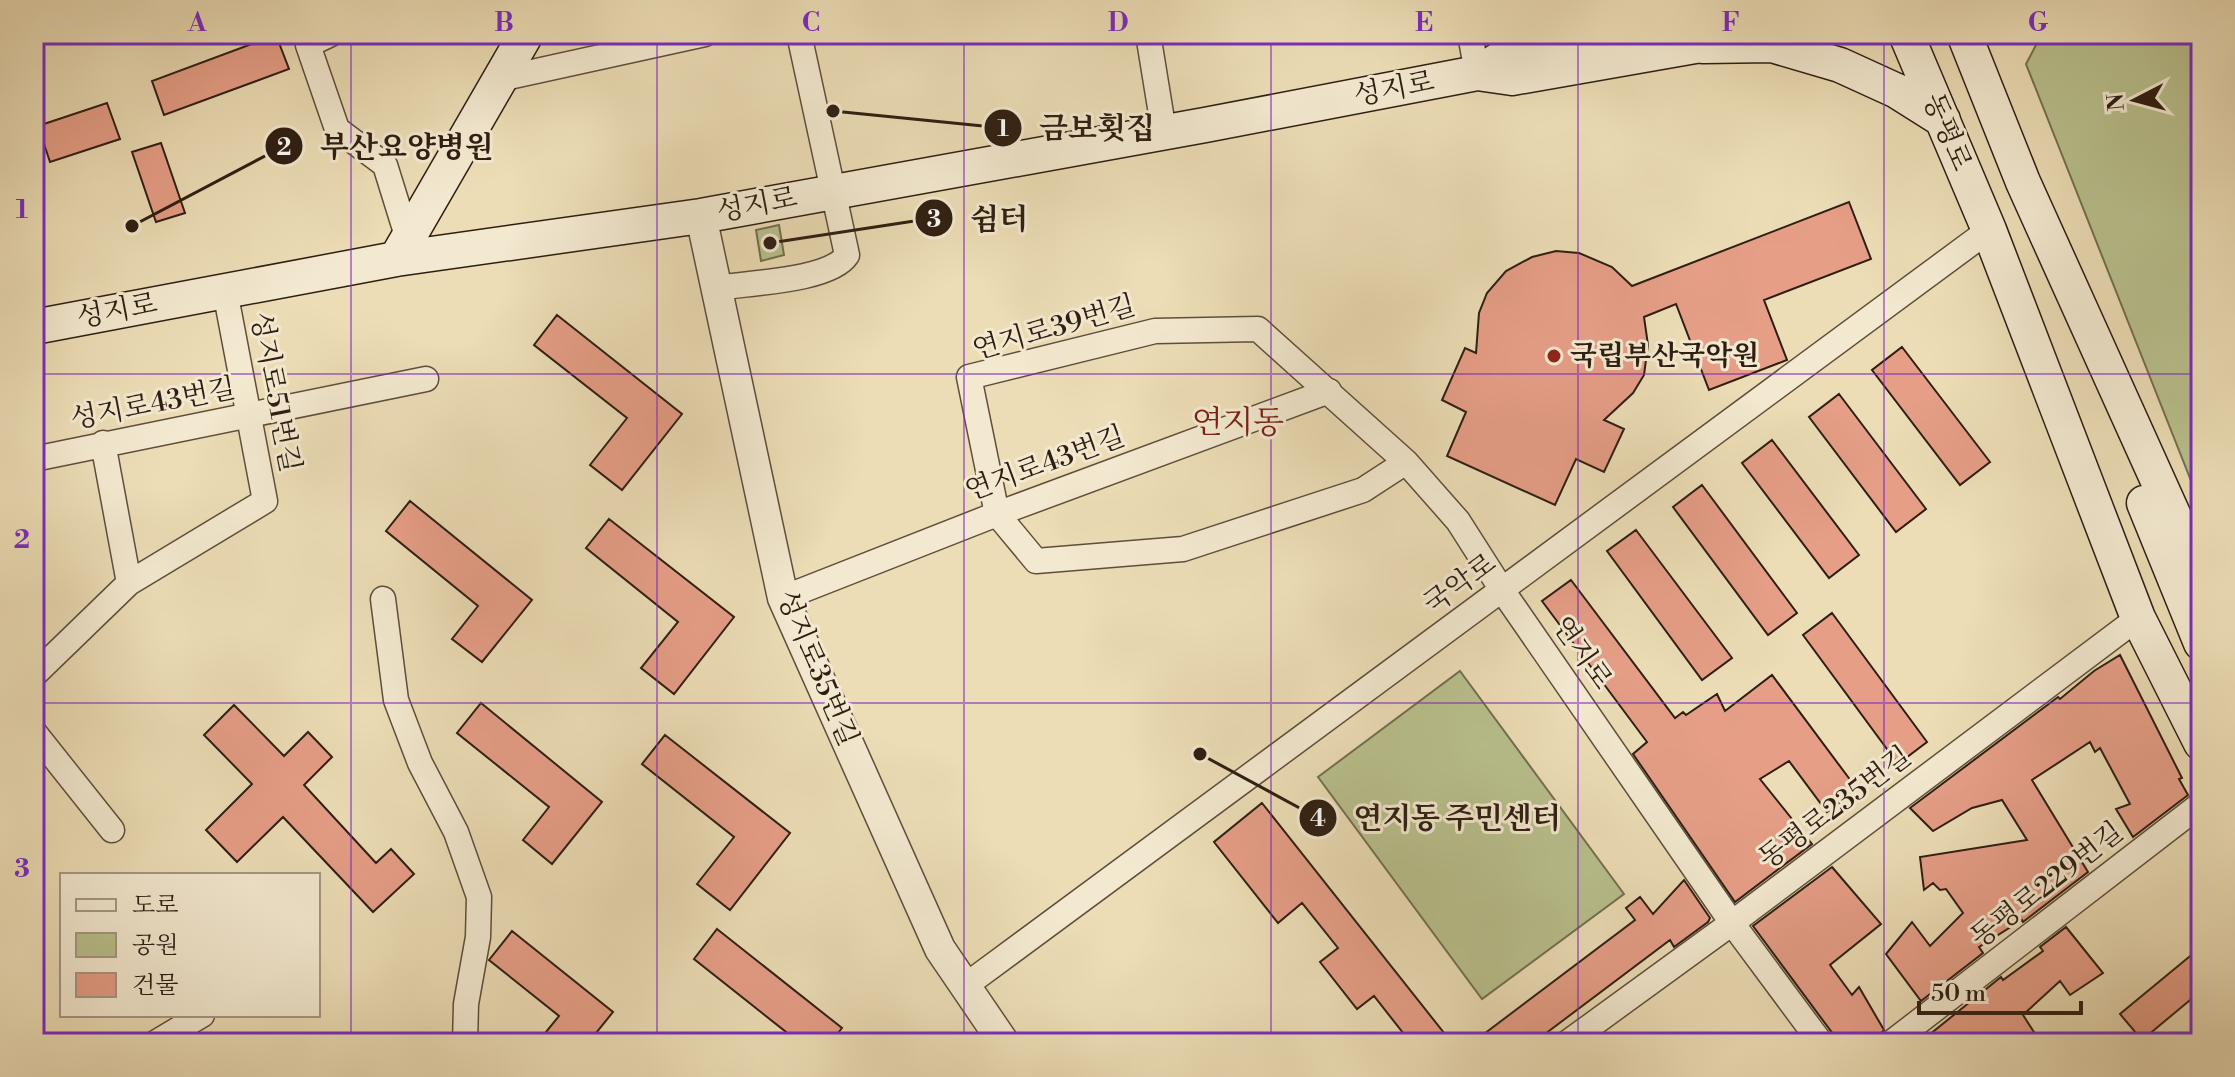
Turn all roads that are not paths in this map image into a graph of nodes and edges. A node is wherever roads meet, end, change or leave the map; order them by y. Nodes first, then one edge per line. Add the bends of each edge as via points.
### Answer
1 (331, 34) edge
2 (526, 34) edge
3 (705, 34) edge
4 (799, 34) edge
5 (1148, 34) edge
6 (1470, 34) edge
7 (1601, 34) edge
8 (1728, 34) edge
9 (1906, 34) edge
10 (1964, 34) edge
11 (1695, 46) junction
12 (1477, 73) junction
13 (500, 79) junction
14 (1943, 120) junction
15 (1164, 132) junction
16 (2023, 182) junction
17 (833, 191) junction
18 (701, 216) junction
19 (1989, 230) junction
20 (402, 249) junction
21 (716, 288) junction
22 (225, 291) junction
23 (34, 327) edge
24 (1258, 329) joint
25 (426, 379) dead end
26 (1329, 391) junction
27 (248, 415) junction
28 (103, 443) junction
29 (34, 459) edge
30 (1406, 462) junction
31 (997, 514) junction
32 (2201, 576) edge
33 (129, 583) junction
34 (1502, 590) junction
35 (783, 598) junction
36 (383, 599) dead end
37 (2138, 618) junction
38 (2189, 637) edge
39 (34, 675) edge
40 (2201, 697) edge
41 (34, 732) edge
42 (2201, 743) edge
43 (2201, 804) edge
44 (112, 830) dead end
45 (1732, 923) junction
46 (965, 986) junction
47 (199, 1017) edge
48 (155, 1043) edge
49 (465, 1043) edge
50 (1004, 1043) edge
51 (1567, 1043) edge
52 (1821, 1043) edge
53 (1891, 1043) edge

1 - 20 street via 308,45 337,129 385,165
2 - 13 main road
3 - 13 street
4 - 17 street
5 - 15 street
6 - 12 street
7 - 12 main road, 성지로 via 1510,53
8 - 11 main road, 성지로
9 - 14 main road, 동평로
10 - 16 main road
11 - 12 main road, 성지로 via 1512,78
11 - 14 main road, 성지로 via 1772,45 1840,65
12 - 15 main road, 성지로
13 - 20 main road
14 - 19 main road, 동평로
15 - 17 main road, 성지로
16 - 32 main road
16 - 38 main road
17 - 18 main road, 성지로
17 - 21 street via 846,246 842,263 808,275
18 - 20 main road, 성지로
18 - 21 street, 성지로35번길
19 - 34 street, 국악로
19 - 37 main road
19 - 38 main road via 2069,371
20 - 22 main road, 성지로
21 - 35 street, 성지로35번길
22 - 23 main road, 성지로
22 - 27 street, 성지로51번길
24 - 26 street, 연지로
24 - 31 street, 연지로39번길 via 1155,331 969,377
25 - 27 street, 성지로43번길
26 - 30 street, 연지로
26 - 31 street, 연지로43번길
27 - 28 street, 성지로43번길
27 - 33 street, 성지로51번길 via 265,501
28 - 29 street, 성지로43번길
28 - 33 street
30 - 31 street, 연지로39번길 via 1363,490 1183,549 1036,561
30 - 34 street, 연지로 via 1458,521
31 - 35 street, 연지로43번길
33 - 39 street, 성지로51번길
34 - 45 street, 연지로
34 - 46 street, 국악로
35 - 46 street, 성지로35번길 via 940,949
36 - 49 street via 396,700 420,763 456,832 479,897
37 - 42 main road
37 - 45 street, 동평로235번길
38 - 40 main road
41 - 44 street
43 - 53 street, 동평로229번길
45 - 51 street, 동평로235번길
45 - 52 street, 연지로
46 - 50 street, 성지로35번길
47 - 48 street

